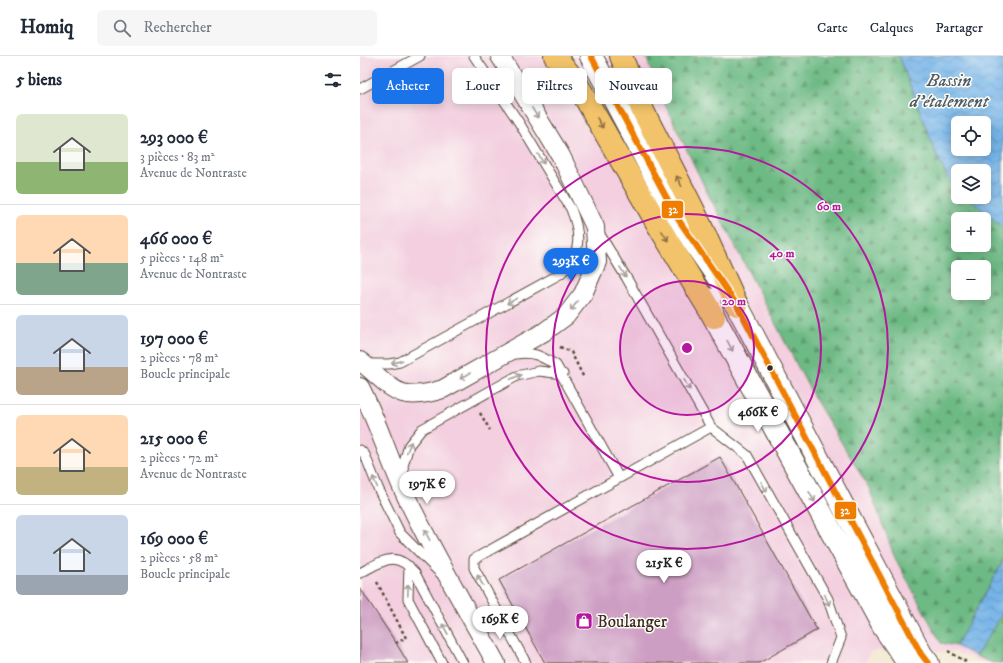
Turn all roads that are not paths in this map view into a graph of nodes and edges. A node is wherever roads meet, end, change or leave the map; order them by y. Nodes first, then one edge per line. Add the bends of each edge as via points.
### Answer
1 (420, 56) edge
2 (474, 56) edge
3 (500, 56) edge
4 (555, 56) edge
5 (591, 56) edge
6 (621, 56) edge
7 (360, 88) edge
8 (678, 219) junction
9 (595, 227) junction
10 (737, 305) junction
11 (714, 317) junction
12 (495, 359) junction
13 (362, 363) edge
14 (562, 374) junction
15 (360, 387) edge
16 (711, 428) junction
17 (360, 450) edge
18 (619, 478) junction
19 (407, 499) junction
20 (409, 566) junction
21 (360, 573) edge
22 (456, 590) junction
23 (883, 626) junction
24 (478, 631) junction
25 (442, 663) edge
26 (464, 663) edge
27 (484, 663) edge
28 (496, 663) edge
29 (526, 663) edge
30 (831, 663) edge
31 (896, 663) edge
32 (908, 663) edge
33 (928, 663) edge

1 - 7 lane
2 -> 13 lane via 518,121 571,209 576,221 578,243 575,257 560,274 400,362
3 -> 9 street via 561,156
4 -> 11 highway via 576,82
5 - 8 street
10 -> 6 highway via 694,211 642,109
8 - 10 street
8 - 11 street
9 -> 12 street via 597,262 583,294 566,316 544,332
9 -> 16 lane
10 - 33 street
11 -> 23 street
12 -> 13 street via 443,389 418,395 399,392 388,386
12 - 14 lane via 528,352 538,354 556,365
14 - 18 lane
19 -> 14 lane via 403,466 409,445 422,429 518,376 539,371
15 - 19 street
16 - 18 lane
16 -> 30 lane via 747,455 828,599 841,638
22 -> 17 lane via 400,533 365,455
29 -> 18 lane via 474,568 474,559
22 -> 19 street
20 - 21 lane via 402,561 388,558
25 -> 20 lane via 408,599
26 -> 20 lane
22 - 24 street
23 - 31 street
23 - 32 street
24 - 27 lane
24 - 28 street

